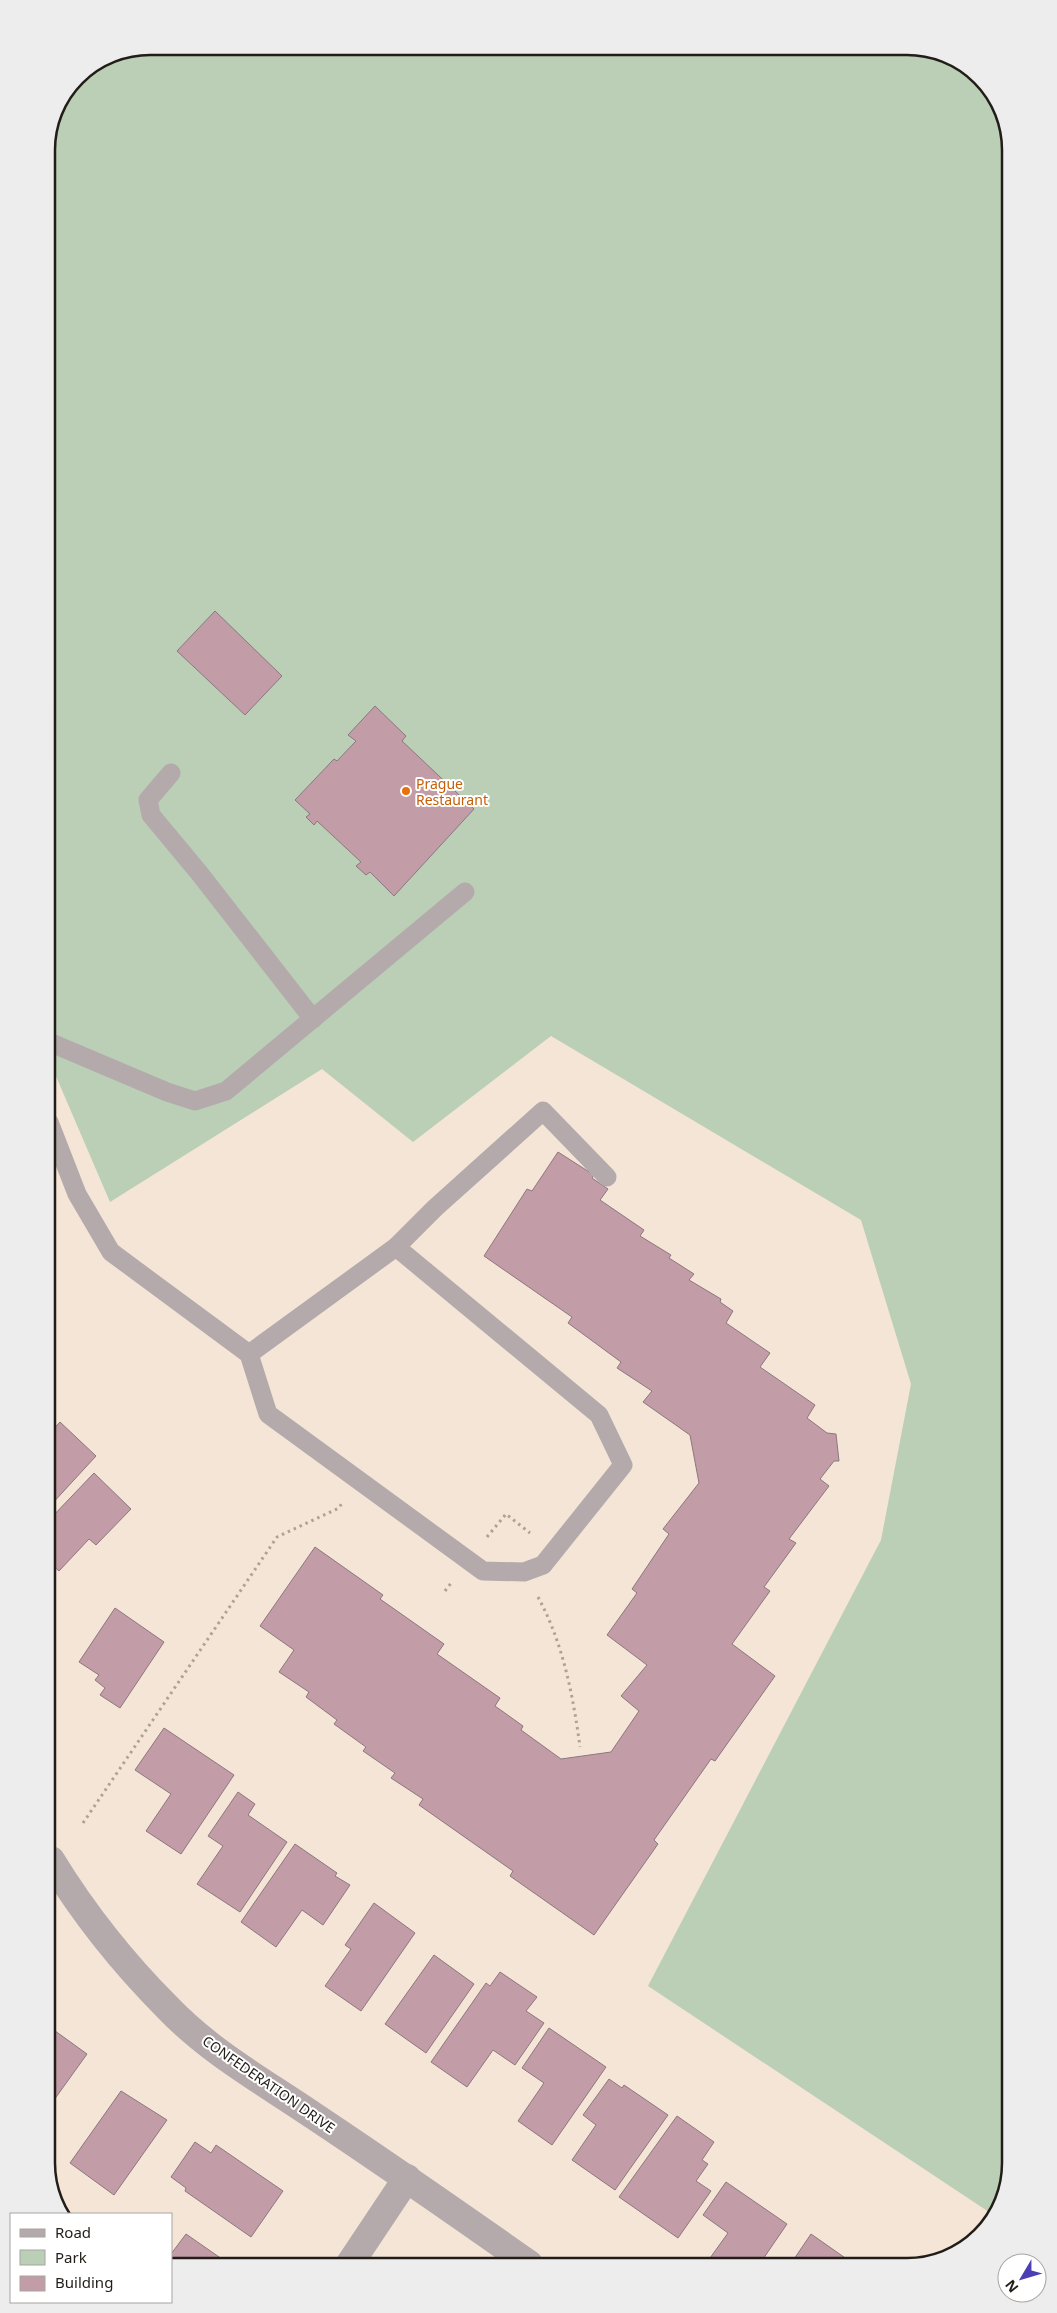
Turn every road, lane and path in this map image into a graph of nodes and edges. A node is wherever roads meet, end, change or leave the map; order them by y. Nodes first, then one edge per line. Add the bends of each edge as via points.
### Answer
1 (171, 773) dead end
2 (465, 892) dead end
3 (313, 1019) junction
4 (55, 1045) edge
5 (55, 1137) edge
6 (607, 1177) dead end
7 (396, 1247) junction
8 (249, 1354) junction
9 (358, 1480) junction
10 (524, 1572) junction
11 (580, 1747) dead end
12 (83, 1823) dead end
13 (55, 1867) edge
14 (407, 2178) junction
15 (354, 2258) edge
16 (520, 2258) edge

1 - 3 lane via 148,800 151,815
2 - 3 lane
3 - 4 lane via 226,1092 196,1101
5 - 8 lane via 77,1194 111,1252
6 - 7 lane via 543,1111
7 - 8 lane
7 - 10 lane via 598,1415 623,1465 543,1565
8 - 9 lane via 268,1414
9 - 10 lane via 483,1572
9 - 12 path via 339,1508 277,1537
10 - 11 path via 548,1616 572,1688
13 - 14 street, CONFEDERATION DRIVE via 103,1937 175,2015 212,2047
14 - 15 street
14 - 16 street, CONFEDERATION DRIVE

